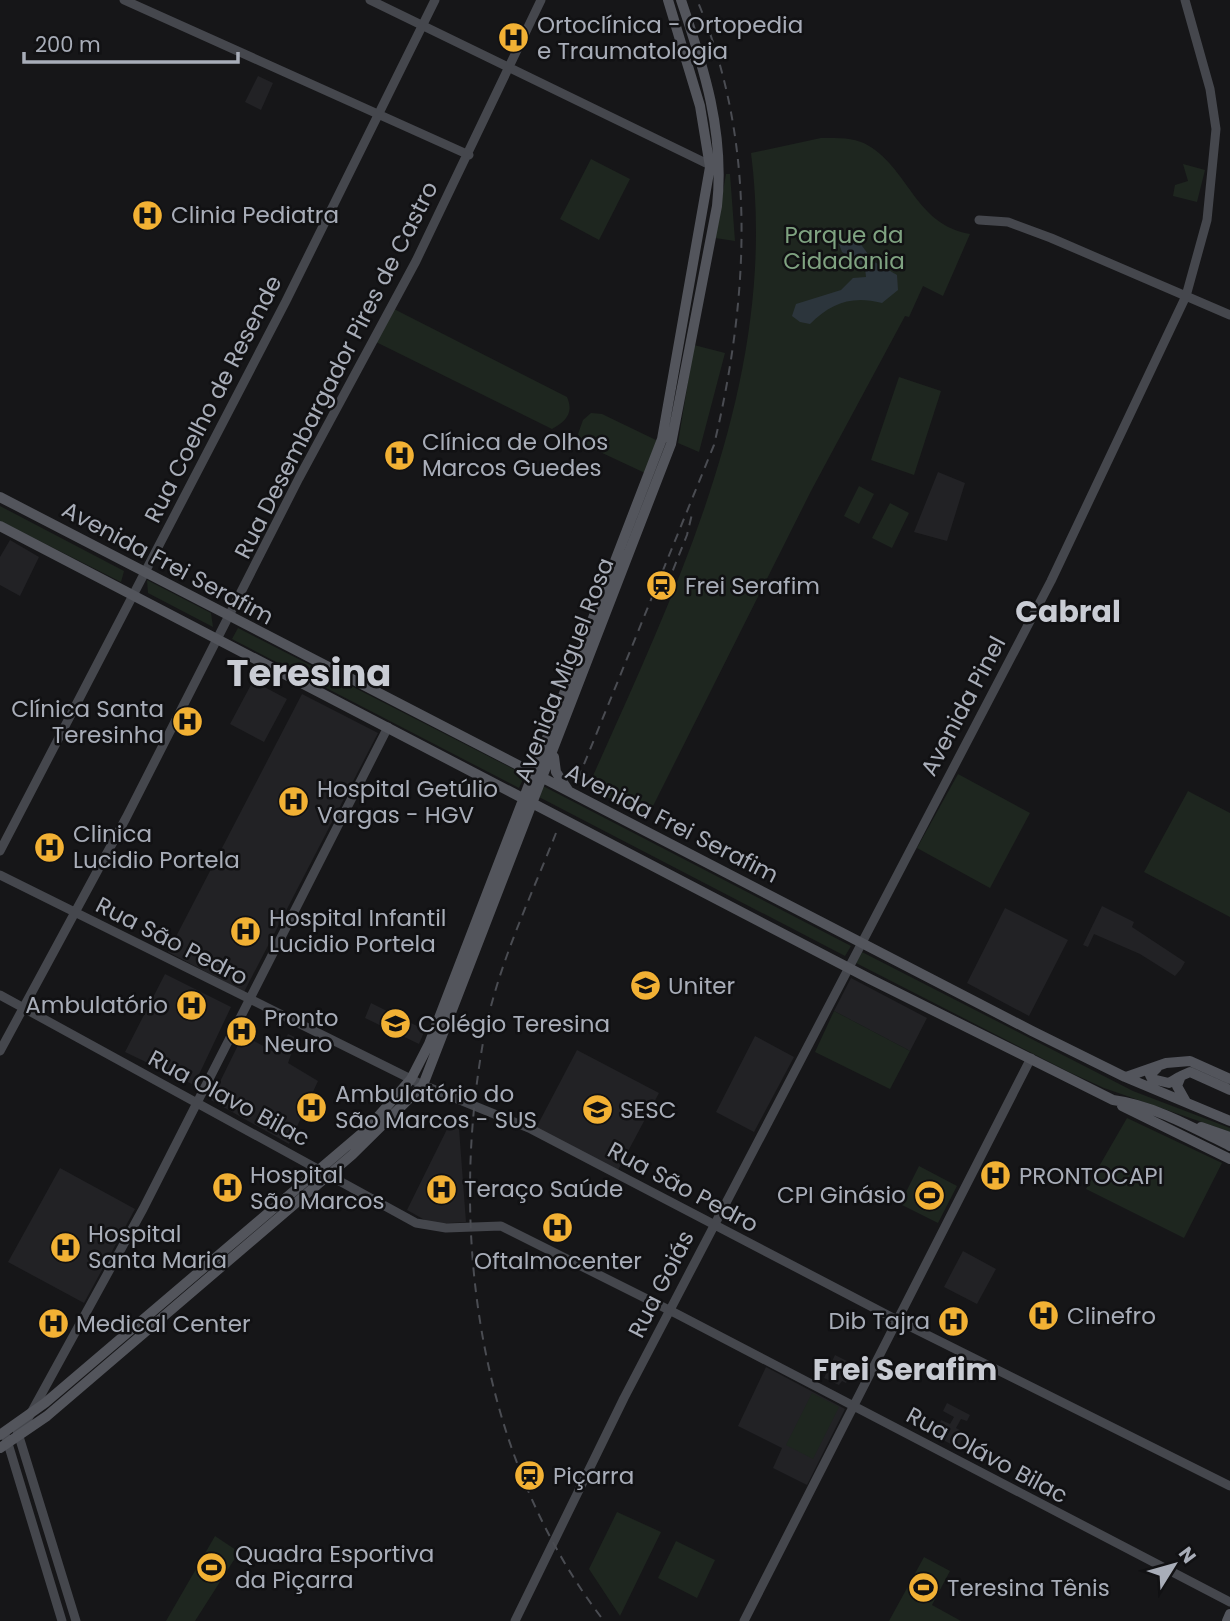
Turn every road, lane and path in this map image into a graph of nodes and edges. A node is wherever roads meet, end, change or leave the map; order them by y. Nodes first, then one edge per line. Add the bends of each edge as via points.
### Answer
1 (124, 0) edge
2 (370, 0) edge
3 (435, 0) edge
4 (541, 0) edge
5 (668, 0) edge
6 (681, 0) edge
7 (1185, 0) edge
8 (423, 25) junction
9 (510, 67) junction
10 (378, 116) junction
11 (469, 155) junction
12 (716, 167) junction
13 (711, 205) junction
14 (979, 220) dead end
15 (698, 243) junction
16 (709, 245) junction
17 (1186, 296) junction
18 (1230, 315) edge
19 (0, 497) edge
20 (0, 526) edge
21 (146, 571) junction
22 (134, 595) junction
23 (230, 617) junction
24 (219, 639) junction
25 (388, 727) junction
26 (555, 749) junction
27 (533, 774) junction
28 (544, 779) junction
29 (571, 793) junction
30 (524, 797) junction
31 (535, 802) junction
32 (0, 851) edge
33 (0, 875) edge
34 (76, 914) junction
35 (863, 943) junction
36 (850, 969) junction
37 (0, 995) edge
38 (248, 1000) junction
39 (24, 1008) junction
40 (0, 1051) edge
41 (1031, 1058) junction
42 (1163, 1064) junction
43 (1181, 1076) junction
44 (1125, 1077) junction
45 (411, 1079) junction
46 (1230, 1079) edge
47 (1169, 1083) junction
48 (423, 1085) junction
49 (1230, 1090) edge
50 (1113, 1100) junction
51 (197, 1102) junction
52 (1186, 1102) junction
53 (1230, 1121) edge
54 (1209, 1132) junction
55 (1230, 1138) edge
56 (1230, 1146) edge
57 (1230, 1159) edge
58 (325, 1172) junction
59 (713, 1225) junction
60 (501, 1226) joint
61 (669, 1310) junction
62 (897, 1320) junction
63 (853, 1407) junction
64 (32, 1413) junction
65 (16, 1425) junction
66 (3, 1434) edge
67 (18, 1437) junction
68 (4, 1446) edge
69 (1230, 1486) edge
70 (1230, 1602) edge
71 (1230, 1614) edge
72 (62, 1621) edge
73 (76, 1621) edge
74 (515, 1621) edge
75 (744, 1621) edge
76 (1227, 1621) edge

1 - 10 street
2 - 8 street
3 - 8 street, Rua Coelho de Resende
4 - 9 street, Rua Desembargador Pires de Castro
5 - 12 main road, Avenida Miguel Rosa
6 - 12 main road, Avenida Miguel Rosa via 708,92
7 - 17 street, Avenida Pinel via 1210,89 1216,129 1207,220
8 - 9 street
8 - 10 street, Rua Coelho de Resende
9 - 11 street, Rua Desembargador Pires de Castro
9 - 12 street
10 - 11 street
10 - 21 street, Rua Coelho de Resende
11 - 23 street, Rua Desembargador Pires de Castro
12 - 13 main road, Avenida Miguel Rosa
13 - 15 main road, Avenida Miguel Rosa
13 - 16 main road, Avenida Miguel Rosa
14 - 17 street via 1008,222
15 - 16 main road
15 - 27 main road, Avenida Miguel Rosa via 662,439
16 - 26 main road, Avenida Miguel Rosa via 671,444
17 - 18 street
17 - 35 street, Avenida Pinel via 1051,581
19 - 21 main road, Avenida Frei Serafim
20 - 22 main road, Avenida Frei Serafim
21 - 22 street, Rua Coelho de Resende
21 - 23 main road, Avenida Frei Serafim
22 - 24 main road, Avenida Frei Serafim
22 - 32 street, Rua Coelho de Resende
23 - 24 street, Rua Desembargador Pires de Castro
23 - 27 main road, Avenida Frei Serafim
24 - 25 main road, Avenida Frei Serafim
24 - 34 street, Rua Desembargador Pires de Castro
25 - 30 main road, Avenida Frei Serafim
25 - 38 street
26 - 28 main road, Avenida Miguel Rosa
26 - 29 main road via 556,772
27 - 28 main road, Avenida Frei Serafim
27 - 30 main road, Avenida Miguel Rosa
28 - 29 main road, Avenida Frei Serafim
28 - 31 main road, Avenida Miguel Rosa
29 - 35 main road, Avenida Frei Serafim
30 - 31 main road, Avenida Frei Serafim
30 - 45 main road, Avenida Miguel Rosa via 453,986
31 - 36 main road, Avenida Frei Serafim
31 - 48 main road, Avenida Miguel Rosa
33 - 34 street, Rua São Pedro
34 - 38 street, Rua São Pedro
34 - 39 street, Rua Desembargador Pires de Castro
35 - 36 street, Avenida Pinel
35 - 44 main road, Avenida Frei Serafim
36 - 41 main road, Avenida Frei Serafim
36 - 59 street, Rua Goiás
37 - 39 street, Rua Olavo Bilac
38 - 45 street, Rua São Pedro
38 - 51 street
39 - 40 street, Rua Desembargador Pires de Castro
39 - 51 street, Rua Olavo Bilac
41 - 50 main road, Avenida Frei Serafim
41 - 62 street
42 - 44 main road
42 - 46 main road via 1198,1062
42 - 47 main road
42 - 47 main road via 1150,1077
43 - 47 main road
43 - 49 main road via 1195,1072
43 - 52 main road via 1177,1087
44 - 52 main road, Avenida Frei Serafim
45 - 48 street, Rua São Pedro
45 - 58 main road, Avenida Miguel Rosa
47 - 52 main road
48 - 58 main road, Avenida Miguel Rosa via 375,1134
48 - 59 street, Rua São Pedro via 529,1128
50 - 54 main road, Avenida Frei Serafim
50 - 57 main road
51 - 58 street, Rua Olavo Bilac
51 - 64 street
52 - 53 main road, Avenida Frei Serafim
54 - 55 main road
54 - 56 main road
58 - 60 street, Rua Olavo Bilac via 416,1223 446,1228
58 - 64 main road, Avenida Miguel Rosa
58 - 67 main road, Avenida Miguel Rosa
59 - 61 street, Rua Goiás
59 - 62 street, Rua São Pedro
60 - 61 street, Rua Olávo Bilac
61 - 63 street, Rua Olávo Bilac
61 - 74 street, Rua Goiás
62 - 63 street
62 - 69 street, Rua São Pedro
63 - 70 street, Rua Olávo Bilac
63 - 75 street
64 - 65 main road, Avenida Miguel Rosa
64 - 67 street
65 - 66 main road, Avenida Miguel Rosa
65 - 67 street
66 - 68 street
67 - 68 main road, Avenida Miguel Rosa
67 - 73 street
68 - 72 street
71 - 76 main road

